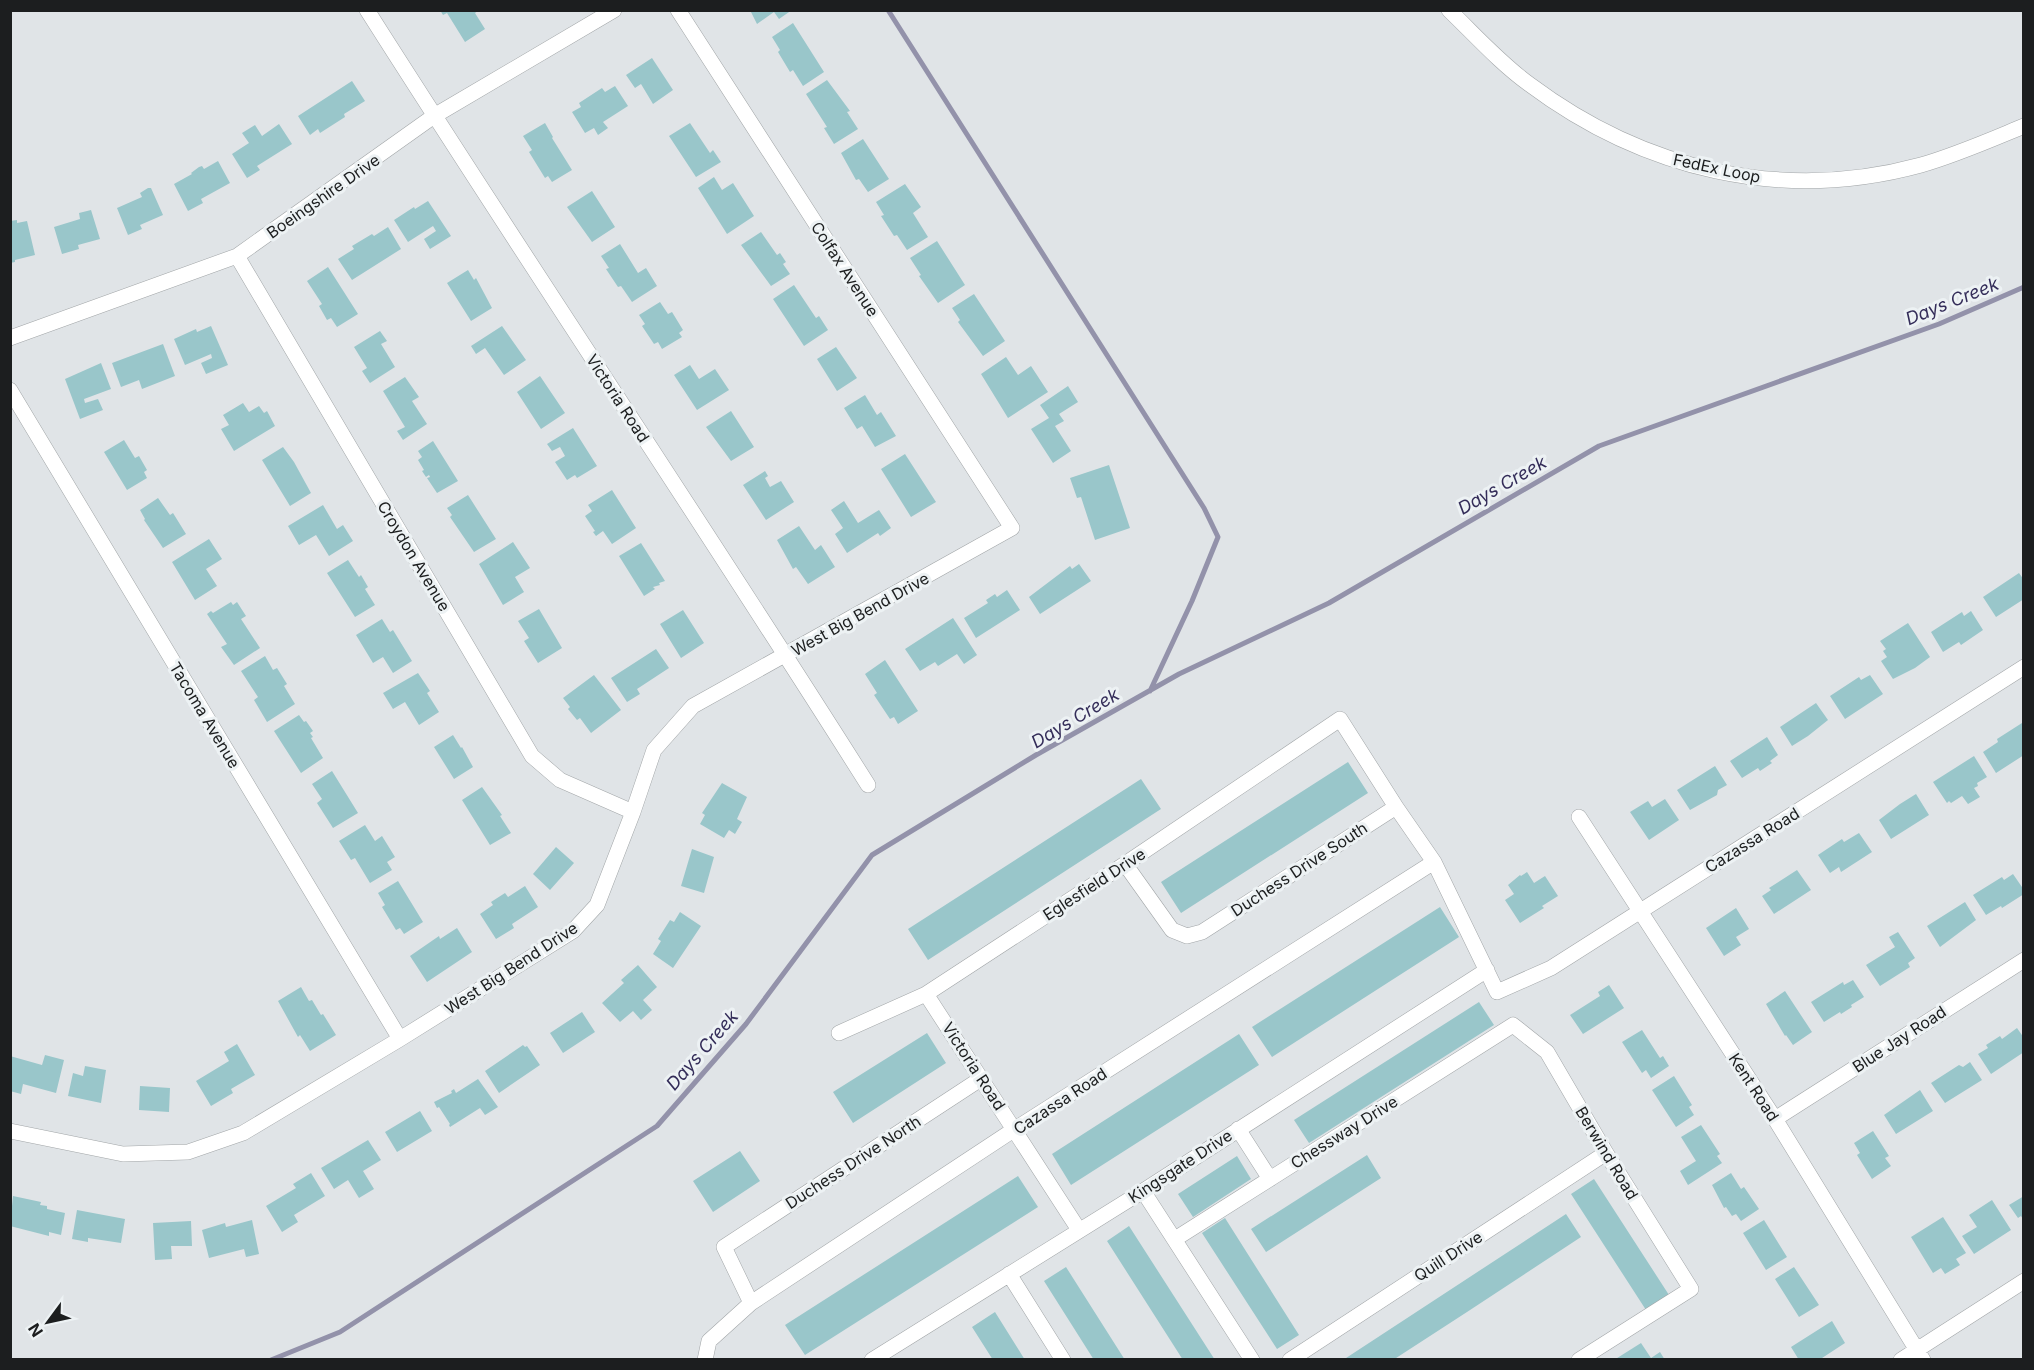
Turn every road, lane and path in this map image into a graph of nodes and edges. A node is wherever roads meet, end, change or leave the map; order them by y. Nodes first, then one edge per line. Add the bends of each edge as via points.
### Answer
1 (368, 10) edge
2 (614, 10) edge
3 (678, 10) edge
4 (1449, 10) edge
5 (434, 116) junction
6 (2024, 126) edge
7 (237, 256) junction
8 (10, 338) edge
9 (10, 390) edge
10 (1012, 528) joint
11 (786, 656) junction
12 (2024, 668) edge
13 (868, 785) dead end
14 (1396, 807) junction
15 (633, 812) junction
16 (1579, 817) dead end
17 (1434, 862) junction
18 (1125, 864) junction
19 (1640, 911) junction
20 (2024, 960) edge
21 (1487, 970) junction
22 (926, 994) junction
23 (1513, 1025) joint
24 (839, 1033) dead end
25 (400, 1039) junction
26 (982, 1077) junction
27 (1775, 1119) junction
28 (1015, 1129) junction
29 (1238, 1129) junction
30 (10, 1131) edge
31 (1606, 1153) junction
32 (1270, 1179) junction
33 (1143, 1191) junction
34 (1079, 1230) junction
35 (1175, 1239) junction
36 (1010, 1274) junction
37 (2024, 1281) edge
38 (751, 1304) junction
39 (1920, 1354) edge
40 (705, 1359) edge
41 (872, 1359) edge
42 (1063, 1359) edge
43 (1252, 1359) edge
44 (1290, 1359) edge
45 (1579, 1359) edge
46 (1901, 1359) edge

1 - 5 street, Victoria Road
2 - 5 street, Boeingshire Drive
3 - 10 street, Colfax Avenue
4 - 6 street, FedEx Loop via 1528,84 1558,104 1634,145 1710,170 1778,181 1848,178 1921,165
5 - 7 street, Boeingshire Drive
5 - 11 street, Victoria Road
7 - 8 street, Boeingshire Drive
7 - 15 street, Croydon Avenue via 532,756 560,780
9 - 25 street, Tacoma Avenue
10 - 11 street, West Big Bend Drive
11 - 13 street, Victoria Road
11 - 15 street, West Big Bend Drive via 693,706 654,750
12 - 19 street, Cazassa Road
14 - 17 street
14 - 18 street, Duchess Drive South via 1202,932 1187,936 1172,930
14 - 18 street, Eglesfield Drive via 1340,719
15 - 25 street, West Big Bend Drive via 597,905 573,931
16 - 19 street, Kent Road
17 - 21 street
17 - 28 street, Cazassa Road
18 - 22 street, Eglesfield Drive
19 - 21 street, Cazassa Road via 1551,968 1497,992
19 - 27 street, Kent Road
20 - 27 street, Blue Jay Road
21 - 29 street, Kingsgate Drive
22 - 24 street, Eglesfield Drive
22 - 26 street, Victoria Road
23 - 31 street, Berwind Road via 1547,1052
23 - 32 street, Chessway Drive
25 - 30 street, West Big Bend Drive via 243,1133 188,1152 123,1154
26 - 28 street, Victoria Road
26 - 38 street, Duchess Drive North via 724,1247
27 - 39 street, Kent Road
28 - 34 street, Victoria Road
28 - 38 street, Cazassa Road
29 - 32 street
29 - 33 street, Kingsgate Drive
31 - 44 street, Quill Drive
31 - 45 street, Berwind Road via 1691,1289
32 - 35 street, Chessway Drive
33 - 34 street, Kingsgate Drive
33 - 35 street
34 - 36 street, Kingsgate Drive
35 - 43 street
36 - 41 street, Kingsgate Drive
36 - 42 street
37 - 39 street
38 - 40 street, Cazassa Road via 710,1341
39 - 46 street

